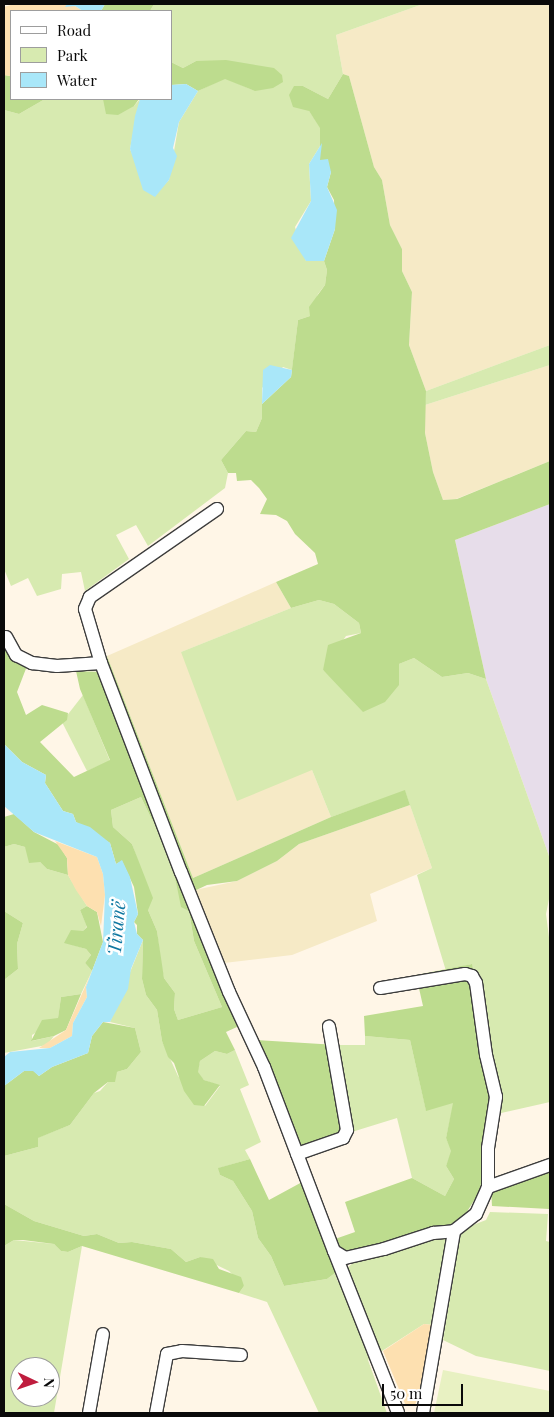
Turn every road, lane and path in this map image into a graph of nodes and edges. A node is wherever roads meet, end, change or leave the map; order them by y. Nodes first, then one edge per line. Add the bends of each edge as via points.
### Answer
1 (217, 509) dead end
2 (6, 637) dead end
3 (101, 663) junction
4 (380, 988) dead end
5 (329, 1027) dead end
6 (297, 1154) junction
7 (550, 1165) edge
8 (488, 1186) junction
9 (454, 1232) junction
10 (334, 1251) junction
11 (103, 1334) dead end
12 (241, 1355) dead end
13 (398, 1411) edge
14 (422, 1411) edge
15 (89, 1413) edge
16 (156, 1413) edge

1 - 3 street via 86,600 85,609
2 - 3 street via 16,655 32,663 57,666
3 - 6 street via 184,881 229,992 264,1067
4 - 8 street via 465,974 472,976 476,983 496,1098 488,1148
5 - 6 street via 347,1130 343,1138
6 - 10 street
7 - 8 street
8 - 9 street via 476,1214
9 - 10 street via 432,1232 350,1258
9 - 14 street
10 - 13 street
11 - 15 street
12 - 16 street via 182,1351 167,1354

